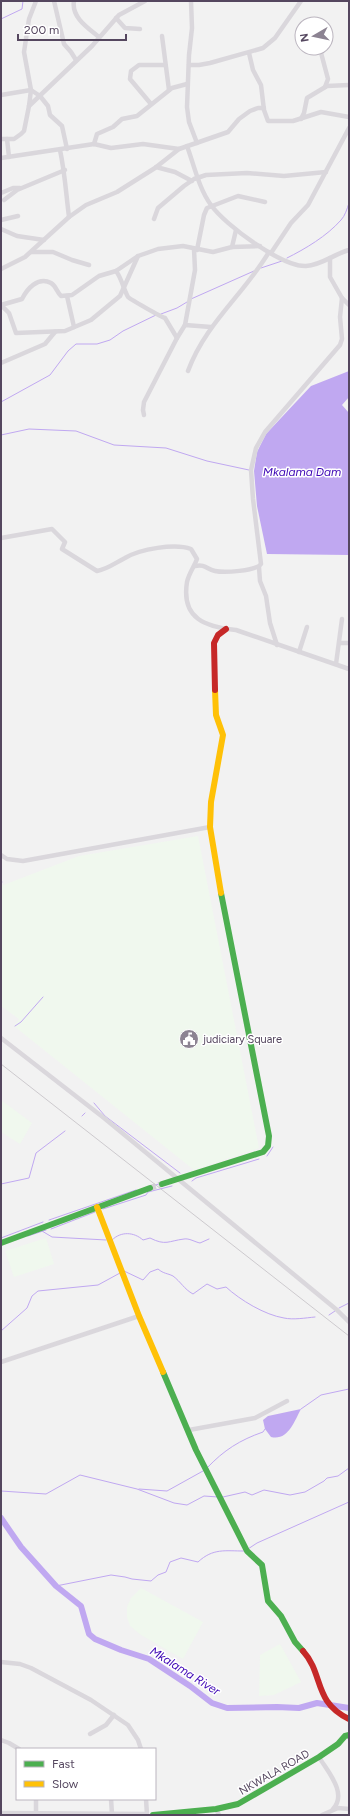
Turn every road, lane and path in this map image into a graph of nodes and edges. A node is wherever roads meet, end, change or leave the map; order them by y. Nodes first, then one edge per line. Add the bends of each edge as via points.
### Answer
1 (36, 1) edge
2 (54, 1) edge
3 (74, 1) edge
4 (145, 1) edge
5 (191, 1) edge
6 (300, 1) edge
7 (116, 18) junction
8 (140, 29) dead end
9 (162, 36) dead end
10 (99, 37) junction
11 (249, 53) junction
12 (322, 56) edge
13 (76, 60) junction
14 (165, 65) junction
15 (189, 65) junction
16 (187, 84) junction
17 (349, 85) edge
18 (325, 87) junction
19 (31, 90) junction
20 (169, 90) junction
21 (1, 95) edge
22 (40, 96) junction
23 (151, 104) junction
24 (29, 106) junction
25 (264, 108) junction
26 (349, 117) edge
27 (301, 119) junction
28 (349, 128) edge
29 (1, 139) edge
30 (7, 139) junction
31 (197, 143) junction
32 (94, 144) junction
33 (187, 146) junction
34 (67, 149) junction
35 (179, 149) junction
36 (60, 150) junction
37 (9, 157) junction
38 (1, 158) edge
39 (156, 167) junction
40 (65, 170) junction
41 (326, 172) junction
42 (199, 178) junction
43 (192, 180) junction
44 (22, 188) junction
45 (1, 193) edge
46 (4, 200) dead end
47 (265, 202) dead end
48 (212, 206) junction
49 (18, 216) dead end
50 (69, 217) junction
51 (154, 219) dead end
52 (1, 220) edge
53 (1, 229) edge
54 (236, 230) junction
55 (44, 240) junction
56 (260, 246) junction
57 (232, 247) junction
58 (195, 250) junction
59 (349, 250) edge
60 (31, 252) junction
61 (270, 253) junction
62 (138, 256) junction
63 (330, 258) junction
64 (89, 264) dead end
65 (1, 269) edge
66 (116, 271) junction
67 (124, 287) junction
68 (67, 296) junction
69 (342, 298) junction
70 (349, 305) edge
71 (1, 306) edge
72 (185, 325) junction
73 (74, 327) junction
74 (211, 327) junction
75 (55, 332) junction
76 (177, 338) junction
77 (1, 363) edge
78 (188, 371) dead end
79 (144, 416) dead end
80 (1, 538) edge
81 (195, 566) junction
82 (259, 567) junction
83 (342, 619) dead end
84 (307, 627) dead end
85 (226, 629) junction
86 (340, 643) junction
87 (349, 643) edge
88 (277, 645) junction
89 (299, 652) junction
90 (336, 664) junction
91 (349, 669) edge
92 (210, 827) junction
93 (1, 855) edge
94 (1, 1038) edge
95 (178, 1179) junction
96 (162, 1184) tunnel mouth
97 (150, 1188) tunnel mouth
98 (97, 1206) junction
99 (1, 1243) edge
100 (139, 1316) junction
101 (349, 1322) edge
102 (1, 1362) edge
103 (287, 1401) dead end
104 (189, 1430) junction
105 (1, 1662) edge
106 (114, 1715) junction
107 (349, 1719) edge
108 (90, 1734) dead end
109 (349, 1735) edge
110 (1, 1740) edge
111 (17, 1748) edge
112 (141, 1748) edge
113 (318, 1757) junction
114 (36, 1800) edge
115 (111, 1800) edge
116 (146, 1800) edge
117 (216, 1809) junction
118 (334, 1809) dead end
119 (349, 1809) edge
120 (1, 1812) edge
121 (36, 1813) junction
122 (52, 1814) edge
123 (112, 1814) junction
124 (149, 1815) edge
125 (219, 1815) edge
126 (322, 1815) edge

1 - 19 street via 29,18 24,52
2 - 13 street via 64,44
3 - 10 street via 73,6 78,18
4 - 7 street
5 - 15 street
6 - 11 street via 275,38 263,48
7 - 8 street via 125,28
7 - 10 street
9 - 14 street
10 - 13 street
11 - 15 street via 210,63
11 - 25 street via 253,70 261,85
12 - 18 street via 328,79
13 - 22 street
14 - 20 street
14 - 23 street via 140,65 131,71 132,84
15 - 16 street
16 - 20 street
16 - 31 street via 188,122
17 - 18 street
18 - 27 street via 307,98
19 - 21 street
19 - 22 street
19 - 24 street
20 - 23 street
22 - 24 street
22 - 34 street via 48,106 50,115 62,126
23 - 32 street via 137,116 122,119 113,127 97,134
24 - 30 street via 24,131 17,137
25 - 27 street via 268,121
25 - 31 street via 250,111 228,132
26 - 27 street via 321,112
28 - 41 street
29 - 30 street
30 - 37 street
31 - 33 street
32 - 34 street
32 - 35 street via 111,148 143,144
33 - 35 street
33 - 42 street
34 - 36 street
35 - 39 street
36 - 37 street
36 - 40 street
37 - 38 street
39 - 43 street
39 - 50 street via 117,192 86,205
40 - 44 street
40 - 50 street
41 - 42 street via 284,176 242,173
41 - 61 street via 308,205 291,223
42 - 43 street
42 - 48 street
43 - 51 street via 158,208
44 - 45 street via 13,188
44 - 46 street
47 - 48 street via 238,196
48 - 54 street
48 - 58 street via 204,212
49 - 52 street
50 - 55 street
53 - 55 street via 17,236
54 - 56 street
54 - 57 street
55 - 60 street
56 - 57 street
56 - 61 street
57 - 58 street via 214,252
58 - 62 street via 183,246 171,247
58 - 72 street via 195,270
59 - 63 street
60 - 64 street via 53,252
60 - 65 street
61 - 63 street via 283,261 300,266 317,264
61 - 74 street via 249,283
62 - 66 street
62 - 67 street
63 - 69 street via 330,276
66 - 67 street
66 - 68 street via 99,276
67 - 73 street via 120,296 107,308 91,320
67 - 76 street via 132,301 165,318
68 - 71 street via 61,296 52,284 43,281 31,285 22,299
68 - 73 street
69 - 70 street
69 - 82 street via 340,345 265,432 256,448 251,475 261,557
71 - 75 street via 9,313 16,333
72 - 74 street
72 - 76 street
73 - 75 street
74 - 78 street via 196,349
75 - 77 street via 45,344
76 - 79 street via 144,402
80 - 81 street via 52,529 65,542 62,549 97,571 106,570 126,557 165,546 191,549 196,559
81 - 82 street via 203,565 217,571
81 - 85 street via 187,583 191,612 205,624
82 - 88 street via 260,581
83 - 86 street
84 - 89 street
85 - 88 street via 236,630
85 - 92 street via 218,635 214,643 216,715 223,735 217,762
86 - 87 street
86 - 90 street
88 - 89 street
89 - 90 street
90 - 91 street
92 - 93 street via 23,860 7,859
92 - 95 street via 269,1141 263,1152
94 - 95 street
95 - 96 street
95 - 101 street
97 - 98 street
98 - 99 street
98 - 100 street
100 - 102 street
100 - 104 street
103 - 104 street via 255,1418
104 - 107 street via 196,1450 247,1550 262,1565 268,1602 278,1610 295,1643 308,1658 328,1704
105 - 106 street via 31,1668
106 - 108 street via 106,1725
106 - 112 street via 128,1725
109 - 113 street, NKWALA ROAD
110 - 111 street
113 - 117 street, NKWALA ROAD via 247,1799 232,1806
113 - 118 street via 338,1788 338,1800
114 - 121 street
115 - 123 street
116 - 124 street
117 - 124 street, NKWALA ROAD
117 - 125 street
119 - 126 street via 338,1808
120 - 121 street, NKWALA ROAD
121 - 122 street, NKWALA ROAD
122 - 123 street, NKWALA ROAD
123 - 124 street, NKWALA ROAD

